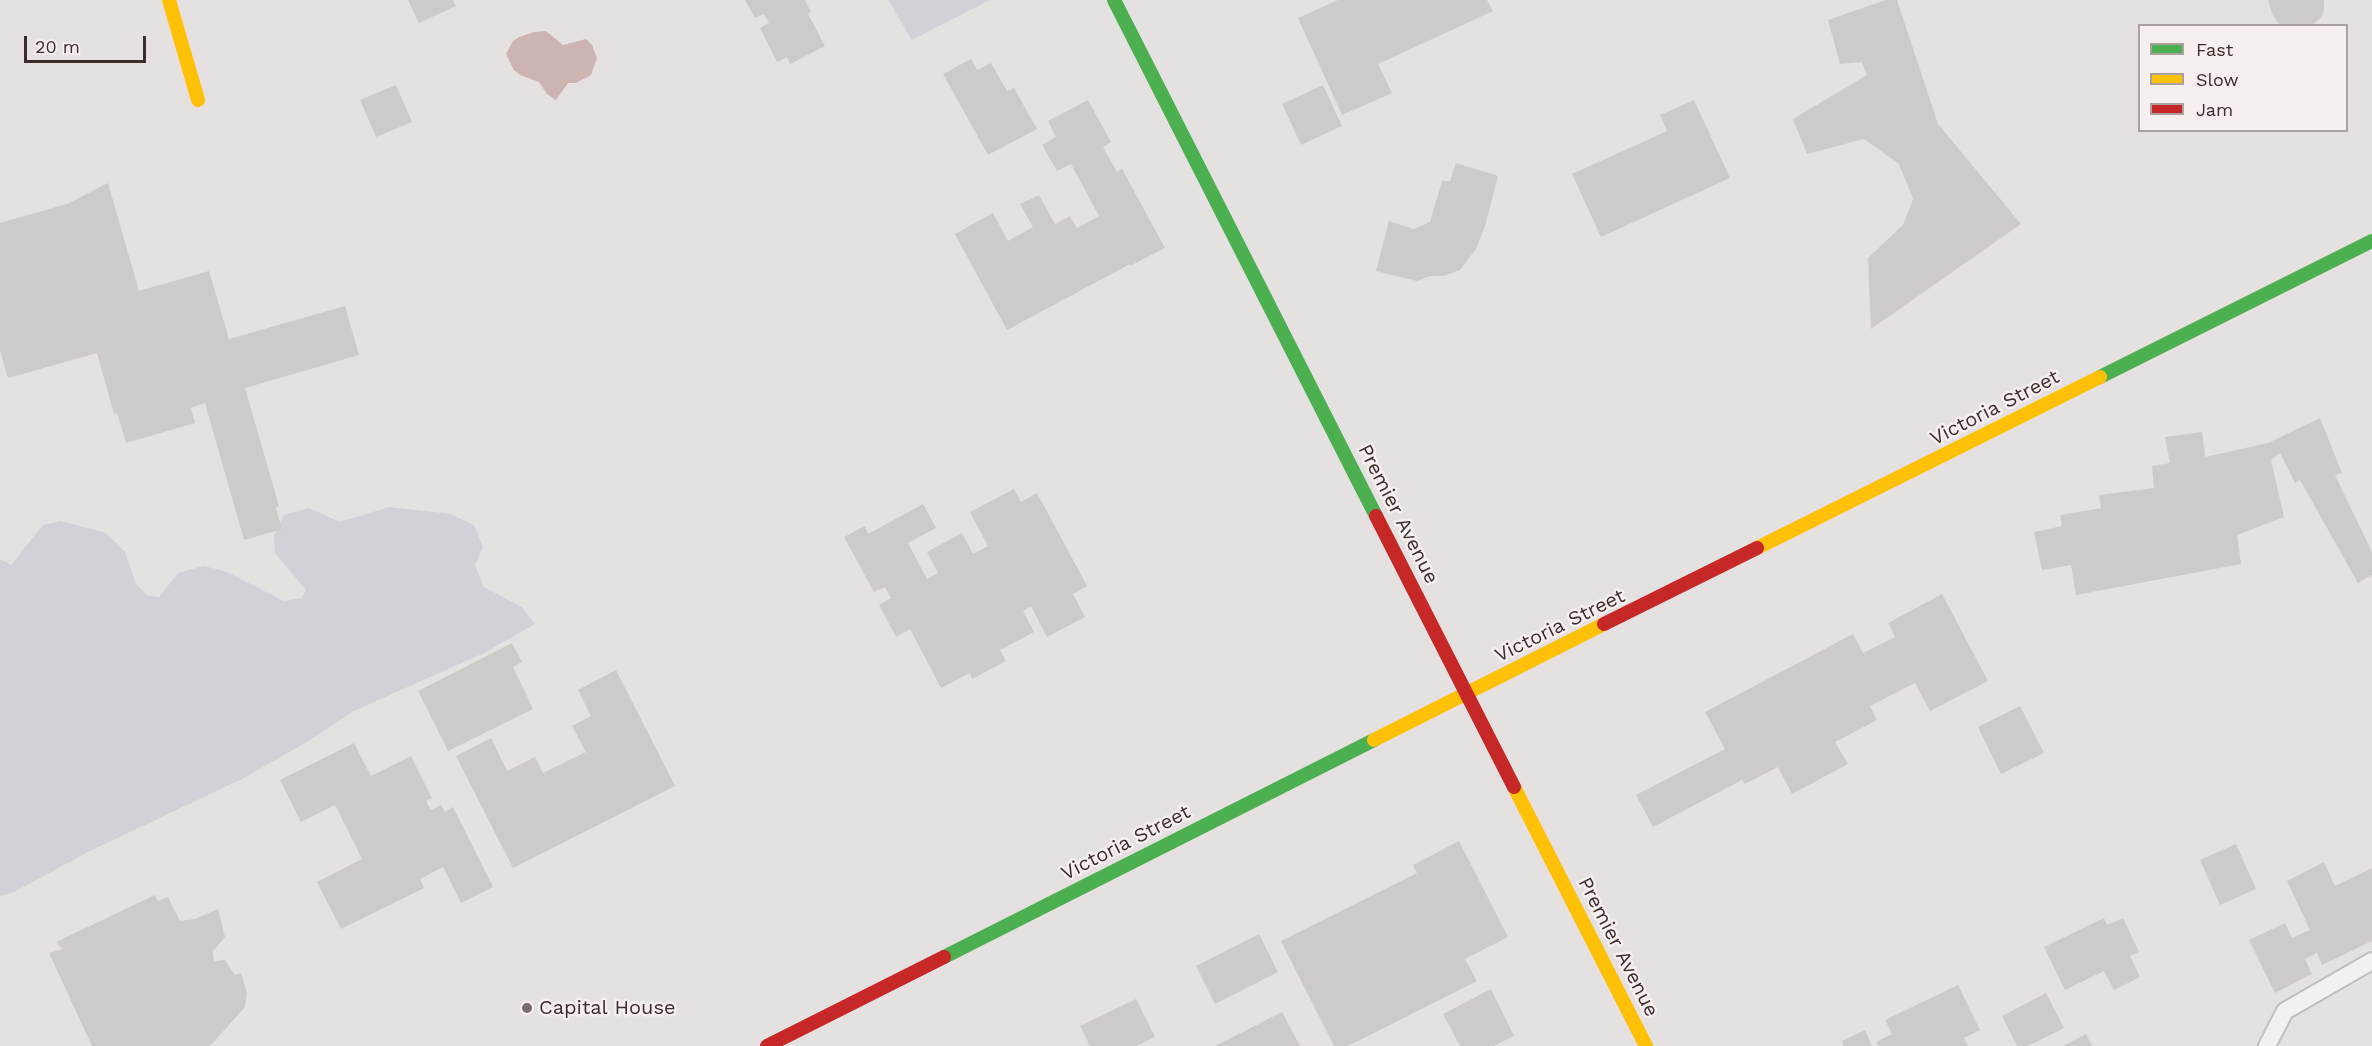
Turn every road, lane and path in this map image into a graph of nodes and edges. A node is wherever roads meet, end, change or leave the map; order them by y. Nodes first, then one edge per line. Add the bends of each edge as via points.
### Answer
1 (169, 0) edge
2 (1114, 0) edge
3 (198, 100) dead end
4 (2372, 241) edge
5 (1467, 693) junction
6 (2372, 961) edge
7 (767, 1046) edge
8 (1646, 1046) edge
9 (2267, 1046) edge

1 - 3 street
2 - 5 street, Premier Avenue
4 - 5 street, Victoria Street
5 - 7 street, Victoria Street
5 - 8 street, Premier Avenue
6 - 9 lane via 2285,1011

